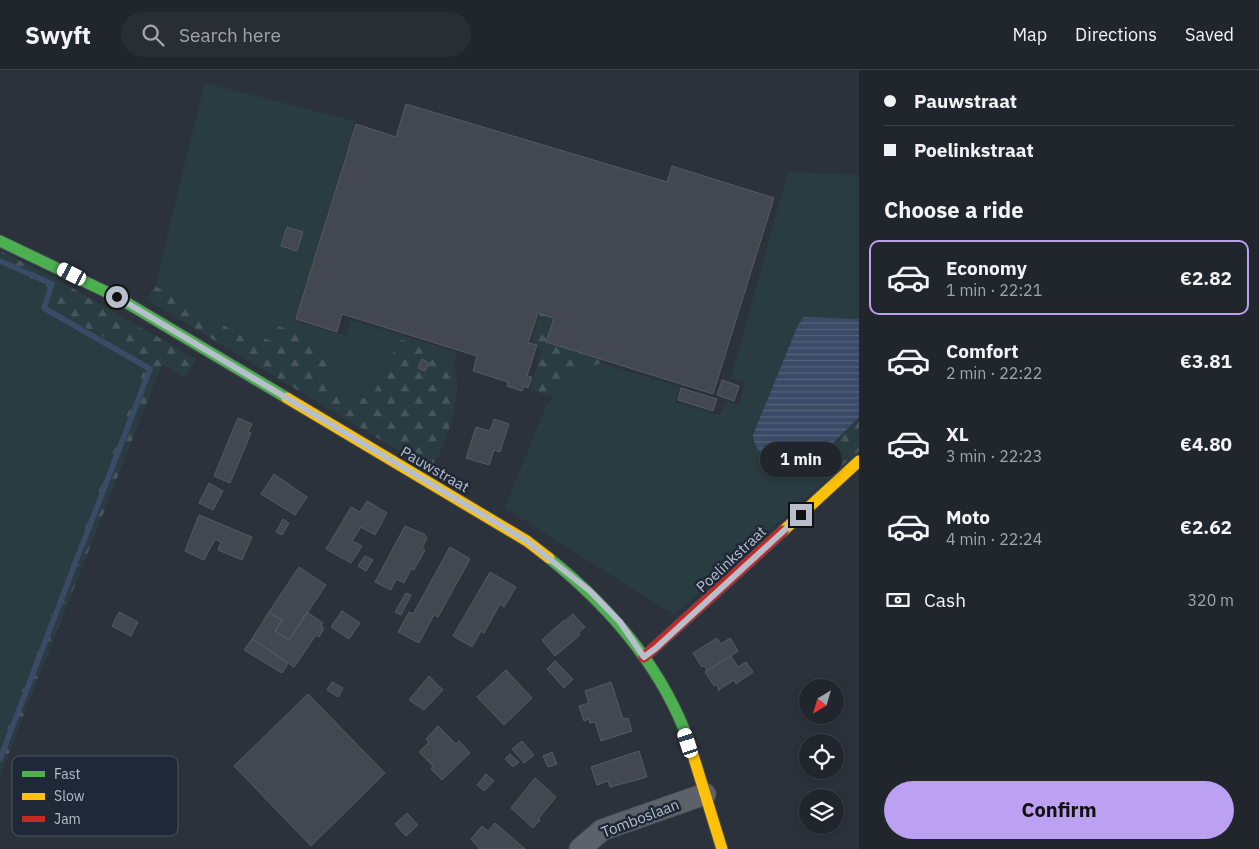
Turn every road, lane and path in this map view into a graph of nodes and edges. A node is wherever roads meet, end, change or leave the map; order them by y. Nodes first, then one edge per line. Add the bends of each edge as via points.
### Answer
1 (0, 241) edge
2 (859, 461) edge
3 (644, 657) junction
4 (705, 794) junction
5 (580, 849) edge
6 (722, 849) edge

1 - 3 street, Pauwstraat via 117,297 527,541 590,591 620,622
2 - 3 street, Poelinkstraat
3 - 4 street, Pauwstraat via 671,699
4 - 5 street, Tomboslaan via 602,830
4 - 6 street, Pauwstraat

